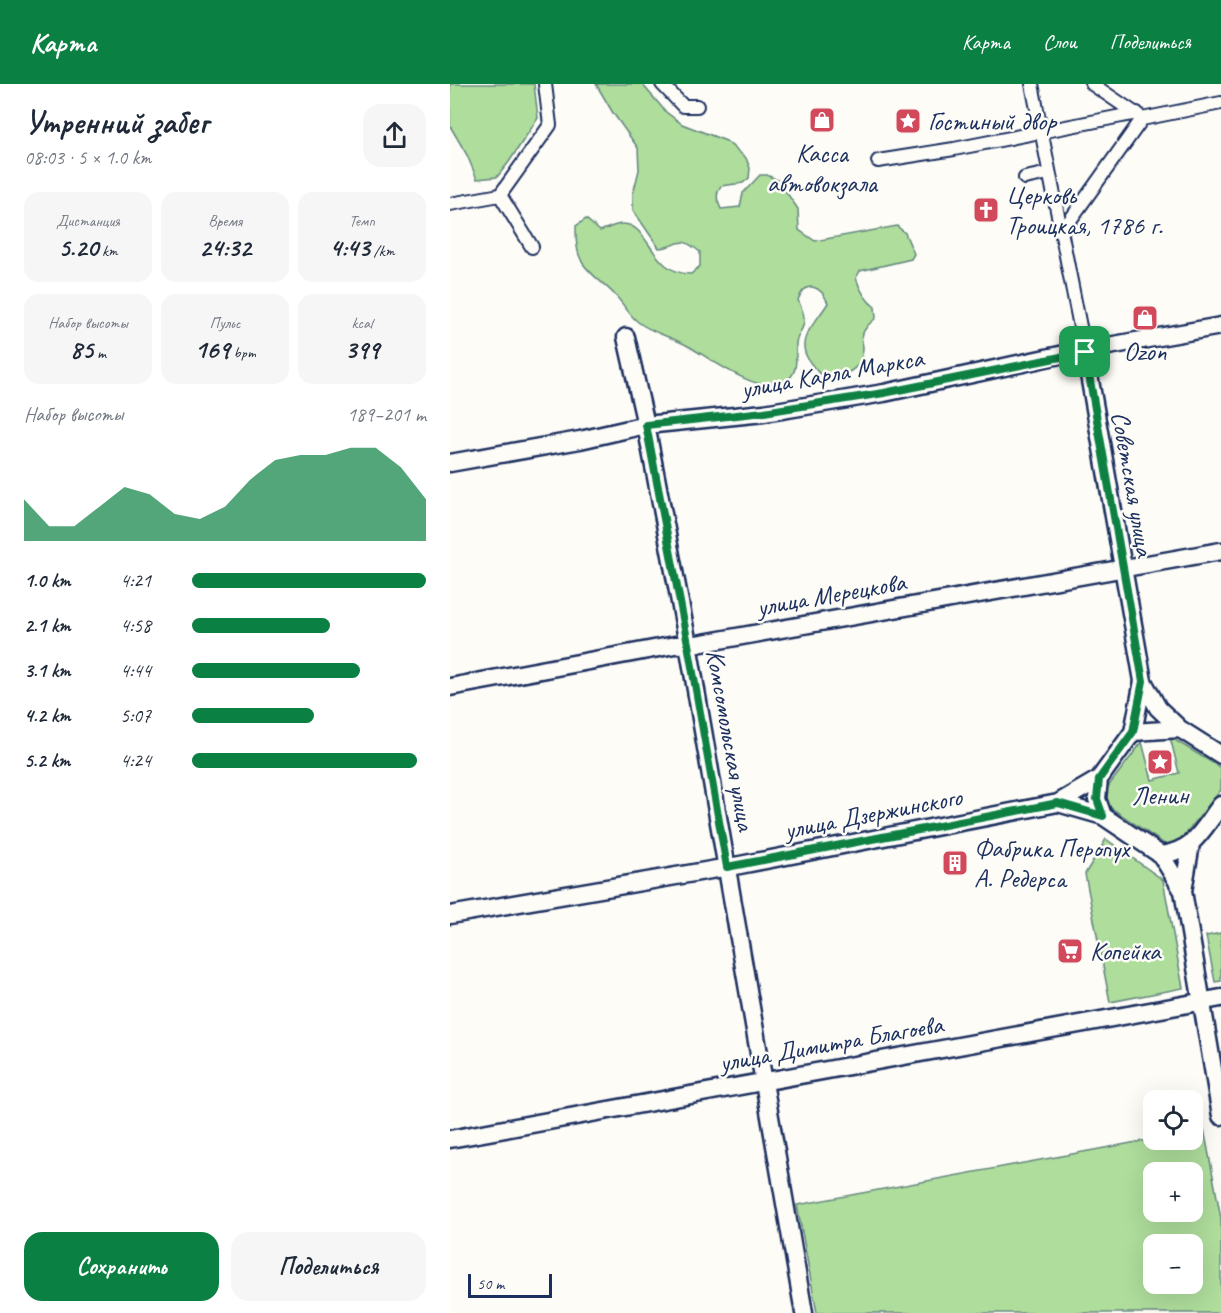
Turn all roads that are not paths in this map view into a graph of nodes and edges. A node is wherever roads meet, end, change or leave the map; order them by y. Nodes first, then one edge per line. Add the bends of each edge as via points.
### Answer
1 (545, 84) edge
2 (662, 84) edge
3 (1032, 84) edge
4 (1092, 84) edge
5 (1221, 103) edge
6 (697, 106) dead end
7 (1140, 116) junction
8 (1041, 132) junction
9 (878, 161) dead end
10 (1049, 173) junction
11 (1025, 178) dead end
12 (500, 195) junction
13 (450, 204) edge
14 (1061, 233) junction
15 (532, 247) dead end
16 (1221, 326) edge
17 (626, 337) dead end
18 (1085, 352) junction
19 (646, 425) junction
20 (450, 463) edge
21 (1221, 551) edge
22 (1122, 568) junction
23 (688, 644) junction
24 (1143, 681) junction
25 (450, 687) edge
26 (1180, 729) junction
27 (1133, 732) junction
28 (1221, 755) edge
29 (1099, 779) junction
30 (1058, 803) junction
31 (1221, 806) edge
32 (1103, 816) junction
33 (1191, 844) junction
34 (1161, 855) junction
35 (727, 867) junction
36 (1183, 891) junction
37 (450, 915) edge
38 (1221, 998) edge
39 (1201, 1002) junction
40 (764, 1081) junction
41 (1221, 1116) edge
42 (450, 1139) edge
43 (804, 1313) edge

1 - 12 street via 550,125
2 - 6 street via 683,106
3 - 8 street, Советская улица
4 - 7 street
5 - 7 street
7 - 8 street
7 - 14 street
8 - 9 street
8 - 10 street, Советская улица
10 - 11 street
10 - 14 street, Советская улица
12 - 13 street
12 - 15 street
14 - 18 street, Советская улица
16 - 18 street, улица Карла Маркса
17 - 19 street, Комсомольская улица
18 - 19 street, улица Карла Маркса via 884,393
18 - 22 street, Советская улица
19 - 20 street, улица Карла Маркса
19 - 23 street, Комсомольская улица
21 - 22 street, улица Мерецкова
22 - 23 street, улица Мерецкова
22 - 24 street, Советская улица
23 - 25 street, улица Мерецкова
23 - 35 street, Комсомольская улица
24 - 26 street, Советская улица via 1158,708
24 - 27 street, Советская улица
26 - 27 street
26 - 28 street, Советская улица
27 - 29 street
29 - 30 street, улица Дзержинского
29 - 32 street via 1097,799
30 - 32 street, улица Дзержинского
30 - 35 street, улица Дзержинского
31 - 33 street
32 - 34 street, улица Дзержинского
33 - 34 street
33 - 36 street
34 - 36 street
35 - 37 street, улица Дзержинского
35 - 40 street, Комсомольская улица
36 - 39 street
38 - 39 street, улица Димитра Благоева
39 - 40 street, улица Димитра Благоева
39 - 41 street
40 - 42 street, улица Димитра Благоева
40 - 43 street, Комсомольская улица

